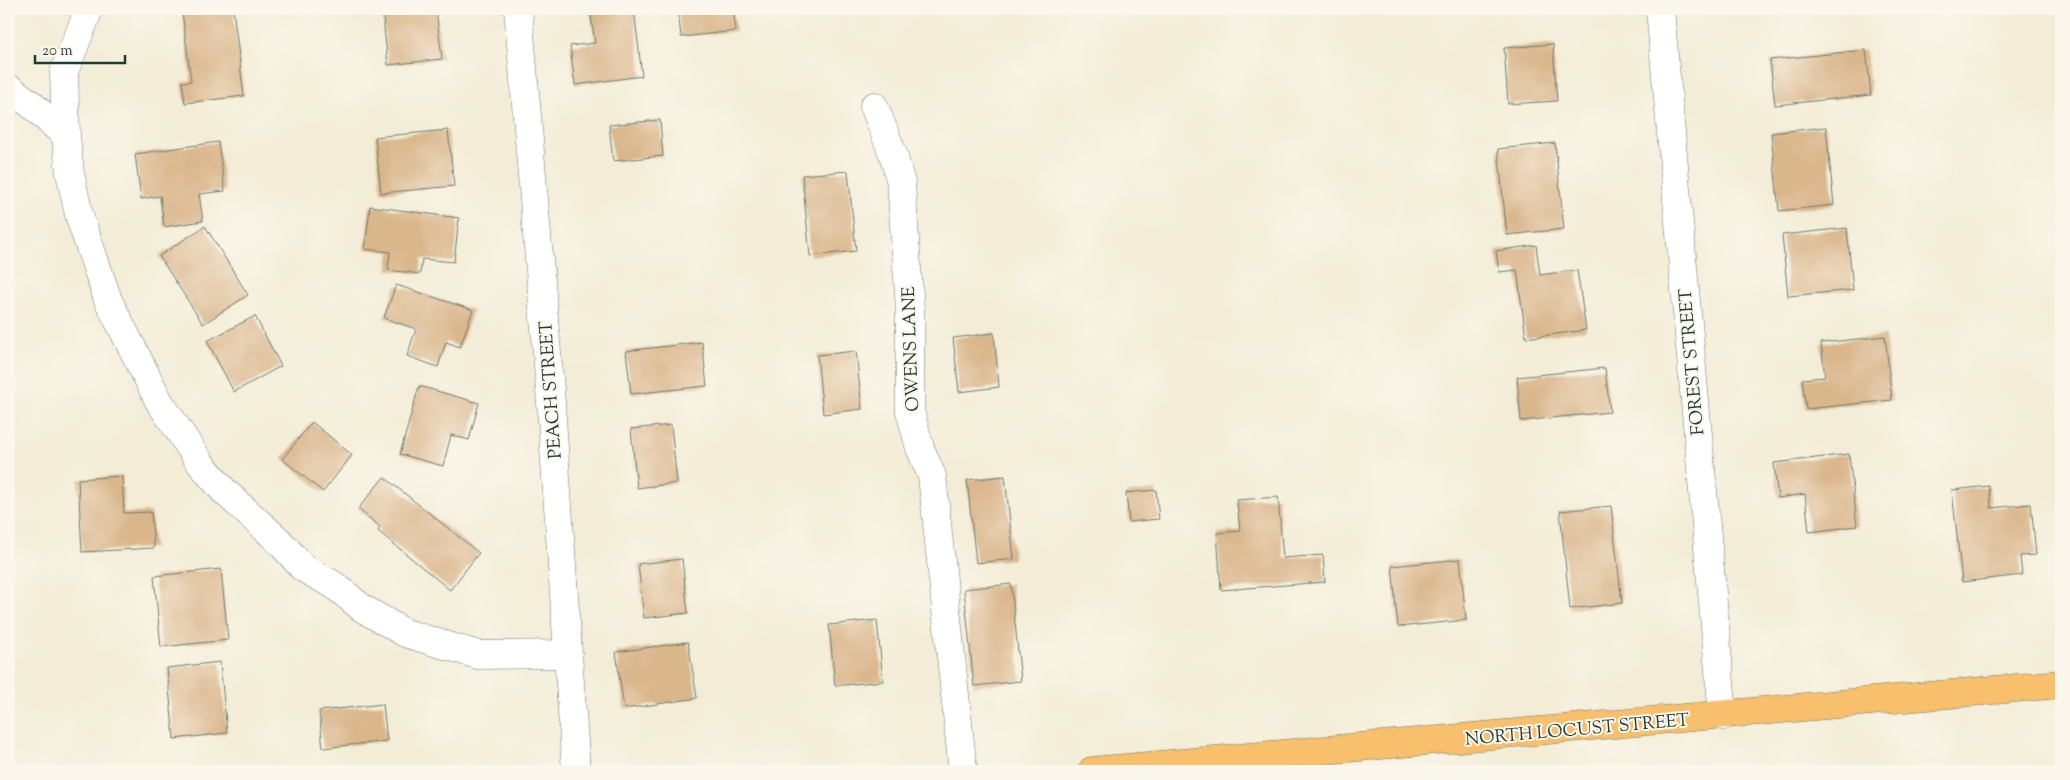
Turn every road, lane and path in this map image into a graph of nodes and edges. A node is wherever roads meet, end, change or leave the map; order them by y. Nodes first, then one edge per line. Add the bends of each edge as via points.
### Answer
1 (89, 9) edge
2 (518, 9) edge
3 (1660, 9) edge
4 (9, 88) edge
5 (874, 106) dead end
6 (66, 136) junction
7 (568, 654) junction
8 (2061, 684) edge
9 (1723, 716) junction
10 (576, 771) edge
11 (963, 771) edge
12 (1092, 771) edge

1 - 6 street via 64,72
2 - 7 street, PEACH STREET via 550,389
3 - 9 street, FOREST STREET
4 - 6 street
5 - 11 street, OWENS LANE via 901,183 910,309 910,411 932,476
6 - 7 street via 79,215 108,300 160,401 201,464 224,491 279,540 303,568 405,633 478,655
7 - 10 street, PEACH STREET
8 - 9 main road, NORTH LOCUST STREET
9 - 12 main road, NORTH LOCUST STREET

